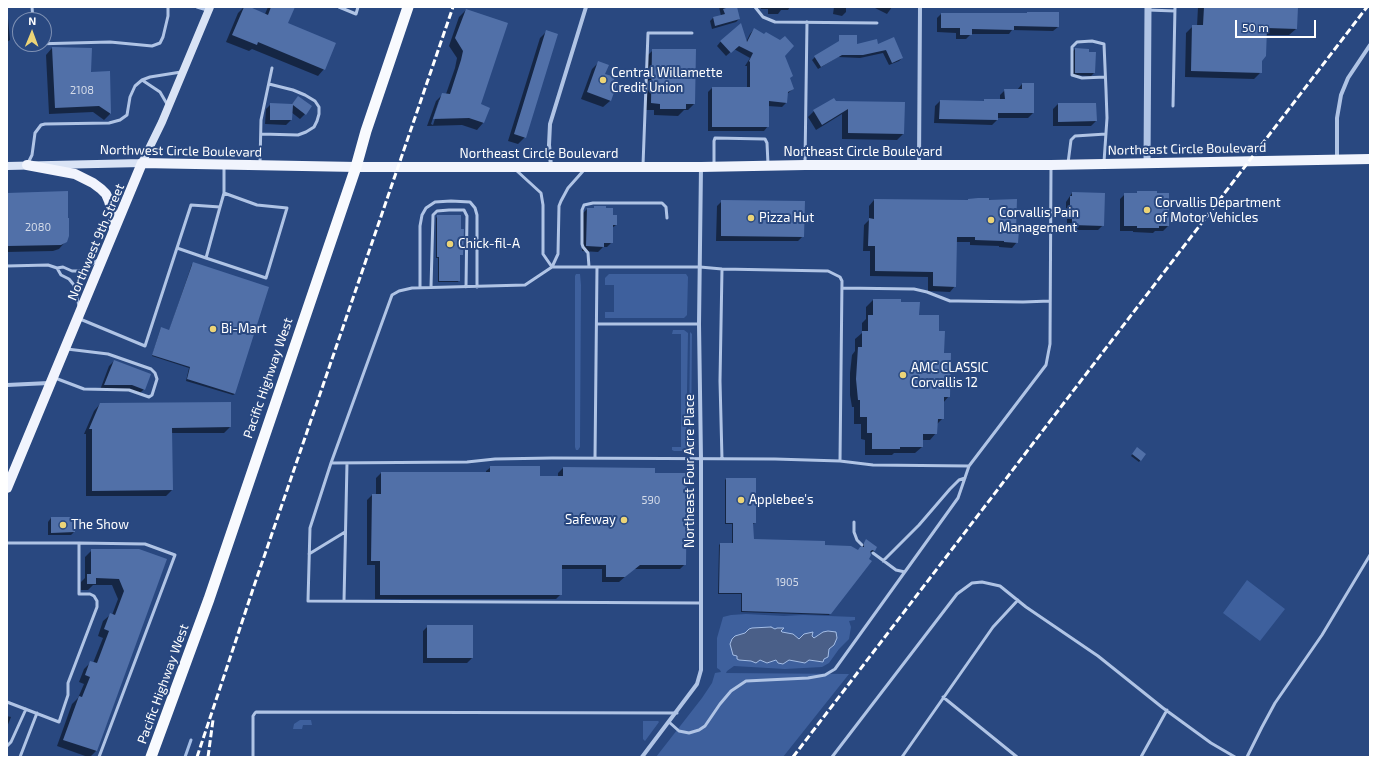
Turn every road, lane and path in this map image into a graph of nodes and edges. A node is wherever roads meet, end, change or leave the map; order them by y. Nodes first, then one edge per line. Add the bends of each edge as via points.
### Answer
1 (168, 7) edge
2 (197, 7) edge
3 (339, 7) edge
4 (358, 7) edge
5 (408, 7) edge
6 (586, 7) edge
7 (755, 7) edge
8 (920, 7) edge
9 (209, 9) edge
10 (1148, 9) edge
11 (1175, 9) edge
12 (807, 22) junction
13 (877, 23) dead end
14 (692, 33) dead end
15 (52, 44) edge
16 (1370, 45) edge
17 (272, 68) dead end
18 (183, 72) junction
19 (1105, 77) junction
20 (142, 80) junction
21 (268, 84) junction
22 (1173, 106) dead end
23 (168, 108) junction
24 (261, 134) junction
25 (1106, 134) junction
26 (1337, 159) junction
27 (1370, 159) edge
28 (142, 163) junction
29 (1147, 163) junction
30 (224, 164) junction
31 (919, 164) junction
32 (1068, 164) junction
33 (1104, 164) junction
34 (27, 165) junction
35 (260, 165) junction
36 (768, 165) junction
37 (805, 165) junction
38 (1051, 165) junction
39 (7, 166) edge
40 (511, 166) junction
41 (551, 166) junction
42 (588, 166) junction
43 (356, 167) junction
44 (643, 167) junction
45 (701, 167) junction
46 (714, 167) junction
47 (224, 193) junction
48 (220, 207) junction
49 (667, 218) dead end
50 (114, 232) junction
51 (177, 248) junction
52 (104, 256) junction
53 (206, 258) junction
54 (7, 266) edge
55 (700, 266) junction
56 (552, 267) junction
57 (590, 267) junction
58 (597, 267) junction
59 (57, 268) junction
60 (722, 269) junction
61 (431, 287) junction
62 (466, 287) junction
63 (477, 287) junction
64 (420, 288) junction
65 (842, 288) junction
66 (1050, 301) junction
67 (79, 316) junction
68 (597, 324) junction
69 (700, 324) junction
70 (65, 348) junction
71 (52, 380) junction
72 (7, 384) edge
73 (596, 458) junction
74 (701, 459) junction
75 (722, 459) junction
76 (840, 461) junction
77 (331, 463) junction
78 (347, 463) junction
79 (969, 466) junction
80 (965, 478) junction
81 (7, 488) edge
82 (854, 522) dead end
83 (345, 532) junction
84 (7, 543) edge
85 (79, 543) junction
86 (862, 545) dead end
87 (873, 553) dead end
88 (309, 554) junction
89 (1370, 555) edge
90 (883, 561) junction
91 (905, 572) junction
92 (1018, 600) junction
93 (344, 601) junction
94 (700, 603) junction
95 (943, 697) junction
96 (7, 702) edge
97 (26, 709) junction
98 (1167, 710) junction
99 (37, 713) junction
100 (676, 713) junction
101 (669, 722) junction
102 (7, 746) edge
103 (20, 757) edge
104 (99, 757) edge
105 (151, 757) edge
106 (253, 757) edge
107 (642, 757) edge
108 (832, 757) edge
109 (902, 757) edge
110 (1017, 757) edge
111 (1141, 757) edge
112 (1235, 757) edge
113 (1247, 757) edge

1 - 15 lane via 163,37 160,43 152,46 110,42
2 - 9 lane
3 - 4 lane via 356,14
5 - 43 highway, Pacific Highway West
6 - 41 street via 550,124
7 - 12 lane via 768,20
8 - 31 street
9 - 18 main road, Northwest 9th Street
10 - 11 lane
10 - 29 street
11 - 22 lane
12 - 13 lane
12 - 37 lane
14 - 44 lane via 648,32
16 - 26 street via 1348,78 1341,95 1337,118
17 - 21 lane
18 - 20 lane
18 - 23 main road, Northwest 9th Street
19 - 19 lane via 1104,44 1092,41 1077,42 1072,47 1072,75 1082,78
19 - 25 lane
20 - 23 lane via 160,92
20 - 34 lane via 135,86 130,97 128,115 120,120 109,123 41,125 35,133 32,155
21 - 24 lane
21 - 24 lane via 305,95 315,101 319,107 319,114 314,128 298,135
23 - 28 main road, Northwest 9th Street
24 - 35 lane
25 - 32 lane via 1075,136 1071,140
25 - 33 lane
26 - 27 main road, Northeast Circle Boulevard
26 - 29 main road, Northeast Circle Boulevard
28 - 30 main road, Northwest Circle Boulevard
28 - 34 main road, Northwest Circle Boulevard
28 - 50 main road, Northwest 9th Street
29 - 33 main road, Northeast Circle Boulevard
30 - 35 main road, Northwest Circle Boulevard
30 - 47 lane
31 - 37 main road, Northeast Circle Boulevard
31 - 38 main road, Northeast Circle Boulevard
32 - 33 main road, Northeast Circle Boulevard
32 - 38 main road, Northeast Circle Boulevard
34 - 39 main road, Northwest Circle Boulevard
34 - 50 main road via 75,174 101,189 106,194 111,208
35 - 43 main road, Northwest Circle Boulevard
36 - 37 main road, Northeast Circle Boulevard
36 - 46 main road, Northeast Circle Boulevard
36 - 46 lane via 767,142 764,139 715,138
38 - 66 lane
40 - 41 main road, Northeast Circle Boulevard
40 - 43 main road, Northeast Circle Boulevard
40 - 56 lane via 542,193 543,254
41 - 42 main road, Northeast Circle Boulevard
42 - 44 main road, Northeast Circle Boulevard
42 - 56 lane via 561,200 558,254
43 - 105 highway, Pacific Highway West via 209,599
44 - 45 main road, Northeast Circle Boulevard
45 - 46 main road, Northeast Circle Boulevard
45 - 55 street, Northeast Four Acre Place
47 - 48 lane
47 - 53 lane via 257,205 287,208 266,278
48 - 51 lane via 191,205
48 - 53 lane
49 - 57 lane via 666,207 662,203 584,204 582,247 588,253
50 - 52 main road, Northwest 9th Street
51 - 53 lane
51 - 67 lane via 145,346
52 - 59 lane via 81,271
52 - 67 main road, Northwest 9th Street
54 - 59 lane via 48,265
55 - 58 lane
55 - 60 lane
55 - 69 street, Northeast Four Acre Place
56 - 57 lane
56 - 63 lane via 525,285
57 - 58 lane
58 - 68 lane
59 - 67 lane via 61,275 74,285 79,300
60 - 65 lane via 828,271 840,277
60 - 75 lane
61 - 62 lane
61 - 62 lane via 432,215 437,211 464,210 467,216
61 - 64 lane
62 - 63 lane
63 - 64 lane via 475,208 470,202 451,201 435,202 426,208 422,215
64 - 77 lane via 399,291 392,295
65 - 66 lane via 914,290 950,301
65 - 76 lane
66 - 79 lane via 1050,344 1046,365
67 - 70 main road, Northwest 9th Street
68 - 69 lane
68 - 73 lane
69 - 74 street, Northeast Four Acre Place
70 - 71 main road, Northwest 9th Street
70 - 71 lane via 108,354 151,369 157,379 152,395 149,397 129,390 84,389
71 - 72 street
71 - 81 main road, Northwest 9th Street
73 - 74 lane
73 - 78 lane
74 - 75 lane
74 - 94 street, Northeast Four Acre Place
75 - 76 lane
76 - 79 lane via 873,465
77 - 78 lane
77 - 88 lane via 310,528
78 - 83 lane
79 - 80 lane
80 - 90 lane via 950,488 919,525
80 - 91 lane via 958,498
82 - 86 lane via 854,532
83 - 88 lane
83 - 93 lane
84 - 85 lane
85 - 99 lane via 79,594 94,596 97,607 68,683 68,694 59,722
85 - 104 lane via 145,544 175,555
87 - 90 lane
88 - 93 lane via 308,601
89 - 113 lane via 1322,635 1275,703
90 - 91 lane via 896,570
91 - 101 lane via 835,669 825,675 808,678 746,681 731,691 705,726 689,733 679,730
92 - 95 lane via 993,627
92 - 98 lane via 1098,656
92 - 108 lane via 1000,586 982,582 972,583 957,594
93 - 94 lane
94 - 100 street, Northeast Four Acre Place via 701,670 697,684
95 - 109 lane
95 - 110 lane
96 - 97 lane
97 - 99 lane
97 - 102 lane
98 - 111 lane
98 - 112 lane via 1211,743
99 - 103 lane
100 - 101 street, Northeast Four Acre Place
100 - 106 lane via 256,712 253,716
101 - 107 street, Northeast Four Acre Place

